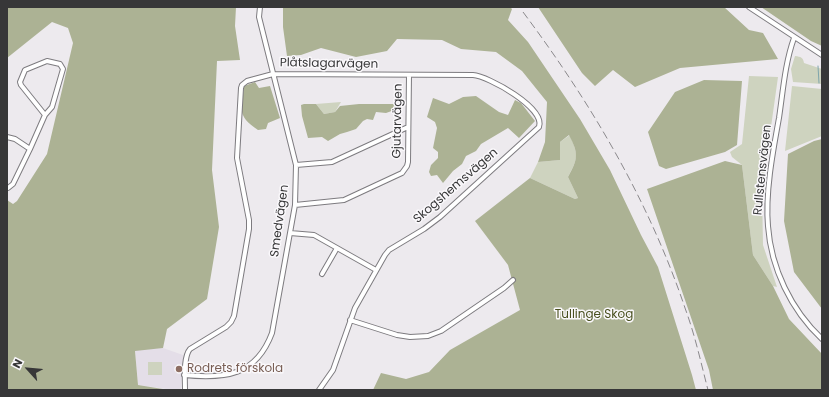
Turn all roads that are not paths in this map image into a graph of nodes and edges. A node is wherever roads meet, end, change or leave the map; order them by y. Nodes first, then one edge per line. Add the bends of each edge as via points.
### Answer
1 (260, 7) edge
2 (749, 7) edge
3 (794, 38) junction
4 (822, 55) edge
5 (273, 74) junction
6 (409, 75) junction
7 (45, 115) junction
8 (540, 122) joint
9 (408, 127) junction
10 (7, 136) edge
11 (30, 149) junction
12 (296, 165) junction
13 (8, 188) edge
14 (295, 205) junction
15 (290, 232) junction
16 (337, 248) junction
17 (376, 270) junction
18 (322, 274) dead end
19 (513, 280) dead end
20 (350, 320) junction
21 (822, 339) edge
22 (184, 375) junction
23 (185, 390) edge
24 (319, 390) edge

1 - 5 street, Smedvägen via 259,17
2 - 3 street
3 - 4 street
3 - 21 street, Rullstensvägen via 775,139 768,226 772,254 780,277 798,312
5 - 6 street, Plåtslagarvägen
5 - 12 street, Smedvägen
5 - 22 street, Plåtslagarvägen via 247,81 241,88 237,161 249,229 234,316 226,327 187,352
6 - 8 street, Plåtslagarvägen via 480,76 522,99
6 - 9 street, Gjutarvägen
7 - 7 street via 52,107 63,69 60,64 47,61 25,70 20,82
7 - 11 street
8 - 17 street, Skogshemsvägen via 538,128 444,213 424,229 389,250
9 - 12 street via 332,162
9 - 14 street, Gjutarvägen via 408,162 402,173 344,200
10 - 11 street
11 - 13 street via 13,184
12 - 14 street, Smedvägen
14 - 15 street, Smedvägen
15 - 16 street via 314,235
15 - 22 street, Smedvägen via 272,333 263,352 244,369 227,374 215,377
16 - 17 street
16 - 18 street
17 - 20 street, Skogshemsvägen
19 - 20 street via 441,331 428,336 397,335
20 - 24 street, Skogshemsvägen via 333,370
22 - 23 street, Plåtslagarvägen

